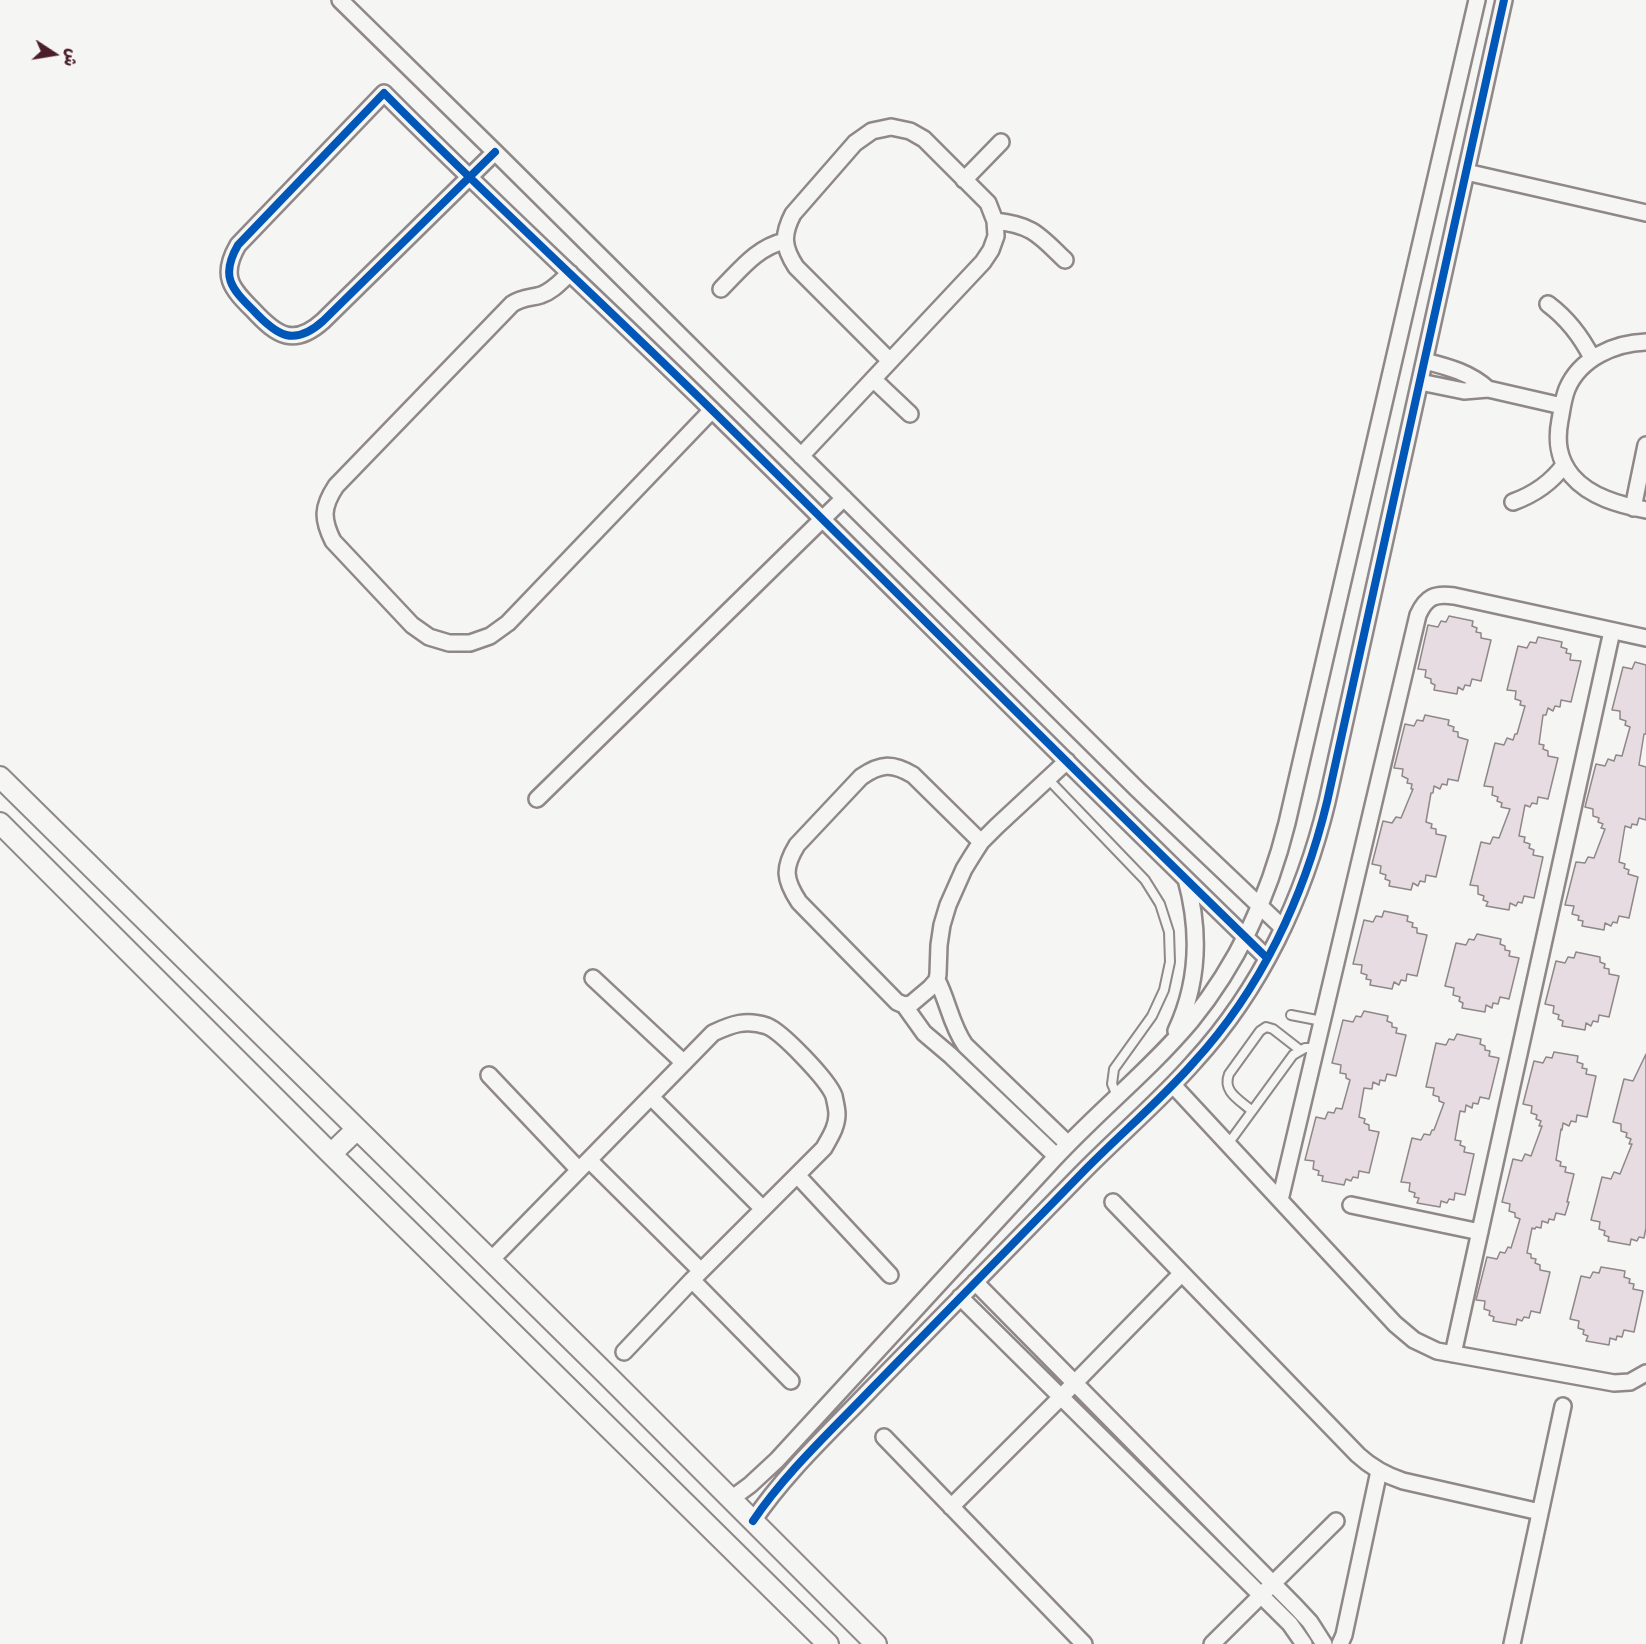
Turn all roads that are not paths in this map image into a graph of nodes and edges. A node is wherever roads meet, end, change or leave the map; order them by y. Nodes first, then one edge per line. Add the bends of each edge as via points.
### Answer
1 (340, 0) edge
2 (1477, 0) edge
3 (1504, 0) edge
4 (1001, 142) dead end
5 (495, 152) junction
6 (1466, 172) junction
7 (468, 177) junction
8 (964, 180) junction
9 (1646, 213) edge
10 (995, 221) junction
11 (785, 241) junction
12 (1065, 260) dead end
13 (570, 273) junction
14 (721, 289) dead end
15 (1548, 304) dead end
16 (1646, 342) edge
17 (1592, 358) junction
18 (890, 361) junction
19 (1425, 361) junction
20 (873, 379) junction
21 (1420, 382) junction
22 (1488, 389) junction
23 (1562, 406) junction
24 (712, 410) junction
25 (909, 414) dead end
26 (1646, 445) edge
27 (801, 456) junction
28 (1564, 465) junction
29 (844, 498) junction
30 (1514, 502) dead end
31 (1639, 509) edge
32 (823, 519) junction
33 (1612, 630) junction
34 (1646, 638) edge
35 (1067, 761) junction
36 (0, 777) edge
37 (1048, 779) junction
38 (537, 799) dead end
39 (0, 824) edge
40 (981, 842) junction
41 (1186, 879) junction
42 (1261, 907) junction
43 (1283, 928) junction
44 (1246, 938) junction
45 (1267, 958) junction
46 (593, 978) dead end
47 (937, 980) junction
48 (904, 1005) junction
49 (1291, 1015) dead end
50 (1322, 1021) junction
51 (1167, 1047) junction
52 (1315, 1048) junction
53 (1299, 1050) junction
54 (684, 1063) junction
55 (489, 1075) dead end
56 (1173, 1085) junction
57 (1117, 1096) junction
58 (651, 1097) junction
59 (1252, 1111) junction
60 (357, 1129) junction
61 (1068, 1144) junction
62 (1228, 1144) junction
63 (331, 1154) junction
64 (1056, 1156) junction
65 (584, 1165) junction
66 (797, 1175) junction
67 (1280, 1200) junction
68 (1113, 1202) dead end
69 (1351, 1204) dead end
70 (764, 1209) junction
71 (1480, 1232) junction
72 (491, 1260) junction
73 (1182, 1273) junction
74 (890, 1275) dead end
75 (697, 1276) junction
76 (975, 1282) junction
77 (960, 1297) junction
78 (624, 1352) dead end
79 (1453, 1354) junction
80 (1646, 1373) edge
81 (791, 1380) dead end
82 (1075, 1383) junction
83 (1060, 1398) junction
84 (1563, 1406) dead end
85 (884, 1437) dead end
86 (1378, 1471) junction
87 (730, 1498) junction
88 (951, 1507) junction
89 (1540, 1512) junction
90 (753, 1521) junction
91 (1336, 1521) dead end
92 (1273, 1584) junction
93 (1260, 1596) junction
94 (828, 1644) edge
95 (876, 1644) edge
96 (1084, 1644) edge
97 (1212, 1644) edge
98 (1304, 1644) edge
99 (1324, 1644) edge
100 (1340, 1644) edge
101 (1512, 1644) edge

1 - 5 street
2 - 42 street via 1287,823
3 - 6 street
4 - 8 street
5 - 7 street
5 - 27 street
6 - 9 street
6 - 19 street
7 - 7 street via 312,331 297,336 281,334 267,326 235,292 229,268 238,245 384,93
7 - 13 street
8 - 10 street via 988,203
8 - 11 street via 924,139 910,131 891,127 872,131 855,143 793,214 786,227
10 - 12 street via 1025,227
10 - 18 street via 996,236 983,262
11 - 14 street via 758,252
11 - 18 street via 795,267
13 - 24 street
13 - 24 street via 549,292 512,304 328,498 324,513 333,541 412,625 429,637 449,643 470,643 490,636 507,623
15 - 17 street via 1573,327
16 - 17 street via 1630,343
17 - 23 street via 1573,378
18 - 20 street
19 - 21 street
19 - 22 street via 1465,373
20 - 25 street
20 - 27 street
21 - 22 street via 1464,391
21 - 43 street via 1319,835
22 - 23 street
23 - 28 street via 1557,435
24 - 32 street
26 - 31 street
27 - 29 street
28 - 30 street via 1546,485
28 - 31 street via 1580,485 1610,501
29 - 32 street
29 - 42 street
32 - 35 street
32 - 38 street
33 - 34 street
33 - 50 street via 1443,594 1423,604
33 - 71 street
35 - 37 street
35 - 41 street
36 - 60 street
37 - 40 street
37 - 57 lane via 1145,880 1160,904 1169,932 1170,962 1164,990 1152,1016 1114,1069 1112,1084
39 - 63 street
40 - 47 street via 948,905 939,945
40 - 48 street via 913,775 886,766 861,777 789,858 790,889 799,902
41 - 44 street
41 - 51 street via 1195,921 1195,965 1185,1008
42 - 43 street
42 - 44 street
43 - 45 street
44 - 45 street
44 - 51 street via 1210,995
45 - 56 street via 1234,1012
46 - 54 street
47 - 48 street via 911,1004
47 - 61 street via 965,1045
48 - 64 street via 924,1033
49 - 50 lane
50 - 52 street
51 - 57 street
52 - 53 lane
52 - 67 street
53 - 59 lane
53 - 59 lane via 1273,1029 1266,1027 1260,1031 1227,1079 1230,1092
54 - 58 street
54 - 66 street via 713,1033 731,1024 750,1022 784,1037 822,1079 833,1095 837,1113 834,1132 824,1148
55 - 65 street
56 - 62 street
56 - 76 street
57 - 61 street
58 - 65 street
58 - 70 street
59 - 62 lane
60 - 63 street
60 - 72 street
61 - 64 street
62 - 67 street
63 - 94 street
64 - 87 street via 771,1466
65 - 72 street
65 - 75 street
66 - 70 street
66 - 74 street
67 - 79 street via 1404,1332 1437,1351
68 - 73 street
69 - 71 street
70 - 75 street
71 - 79 street
72 - 87 street
73 - 82 street
73 - 86 street
75 - 78 street
75 - 81 street
76 - 77 street
76 - 82 street
77 - 83 street
77 - 90 street via 781,1482
79 - 80 street via 1614,1383 1630,1382
82 - 83 street
82 - 92 street
83 - 88 street
83 - 93 street
84 - 89 street
85 - 88 street
86 - 89 street via 1403,1481
86 - 100 street
87 - 90 street
88 - 96 street
89 - 101 street
90 - 95 street
91 - 92 street
92 - 93 street
92 - 99 street via 1310,1622
93 - 97 street
93 - 98 street via 1290,1624

